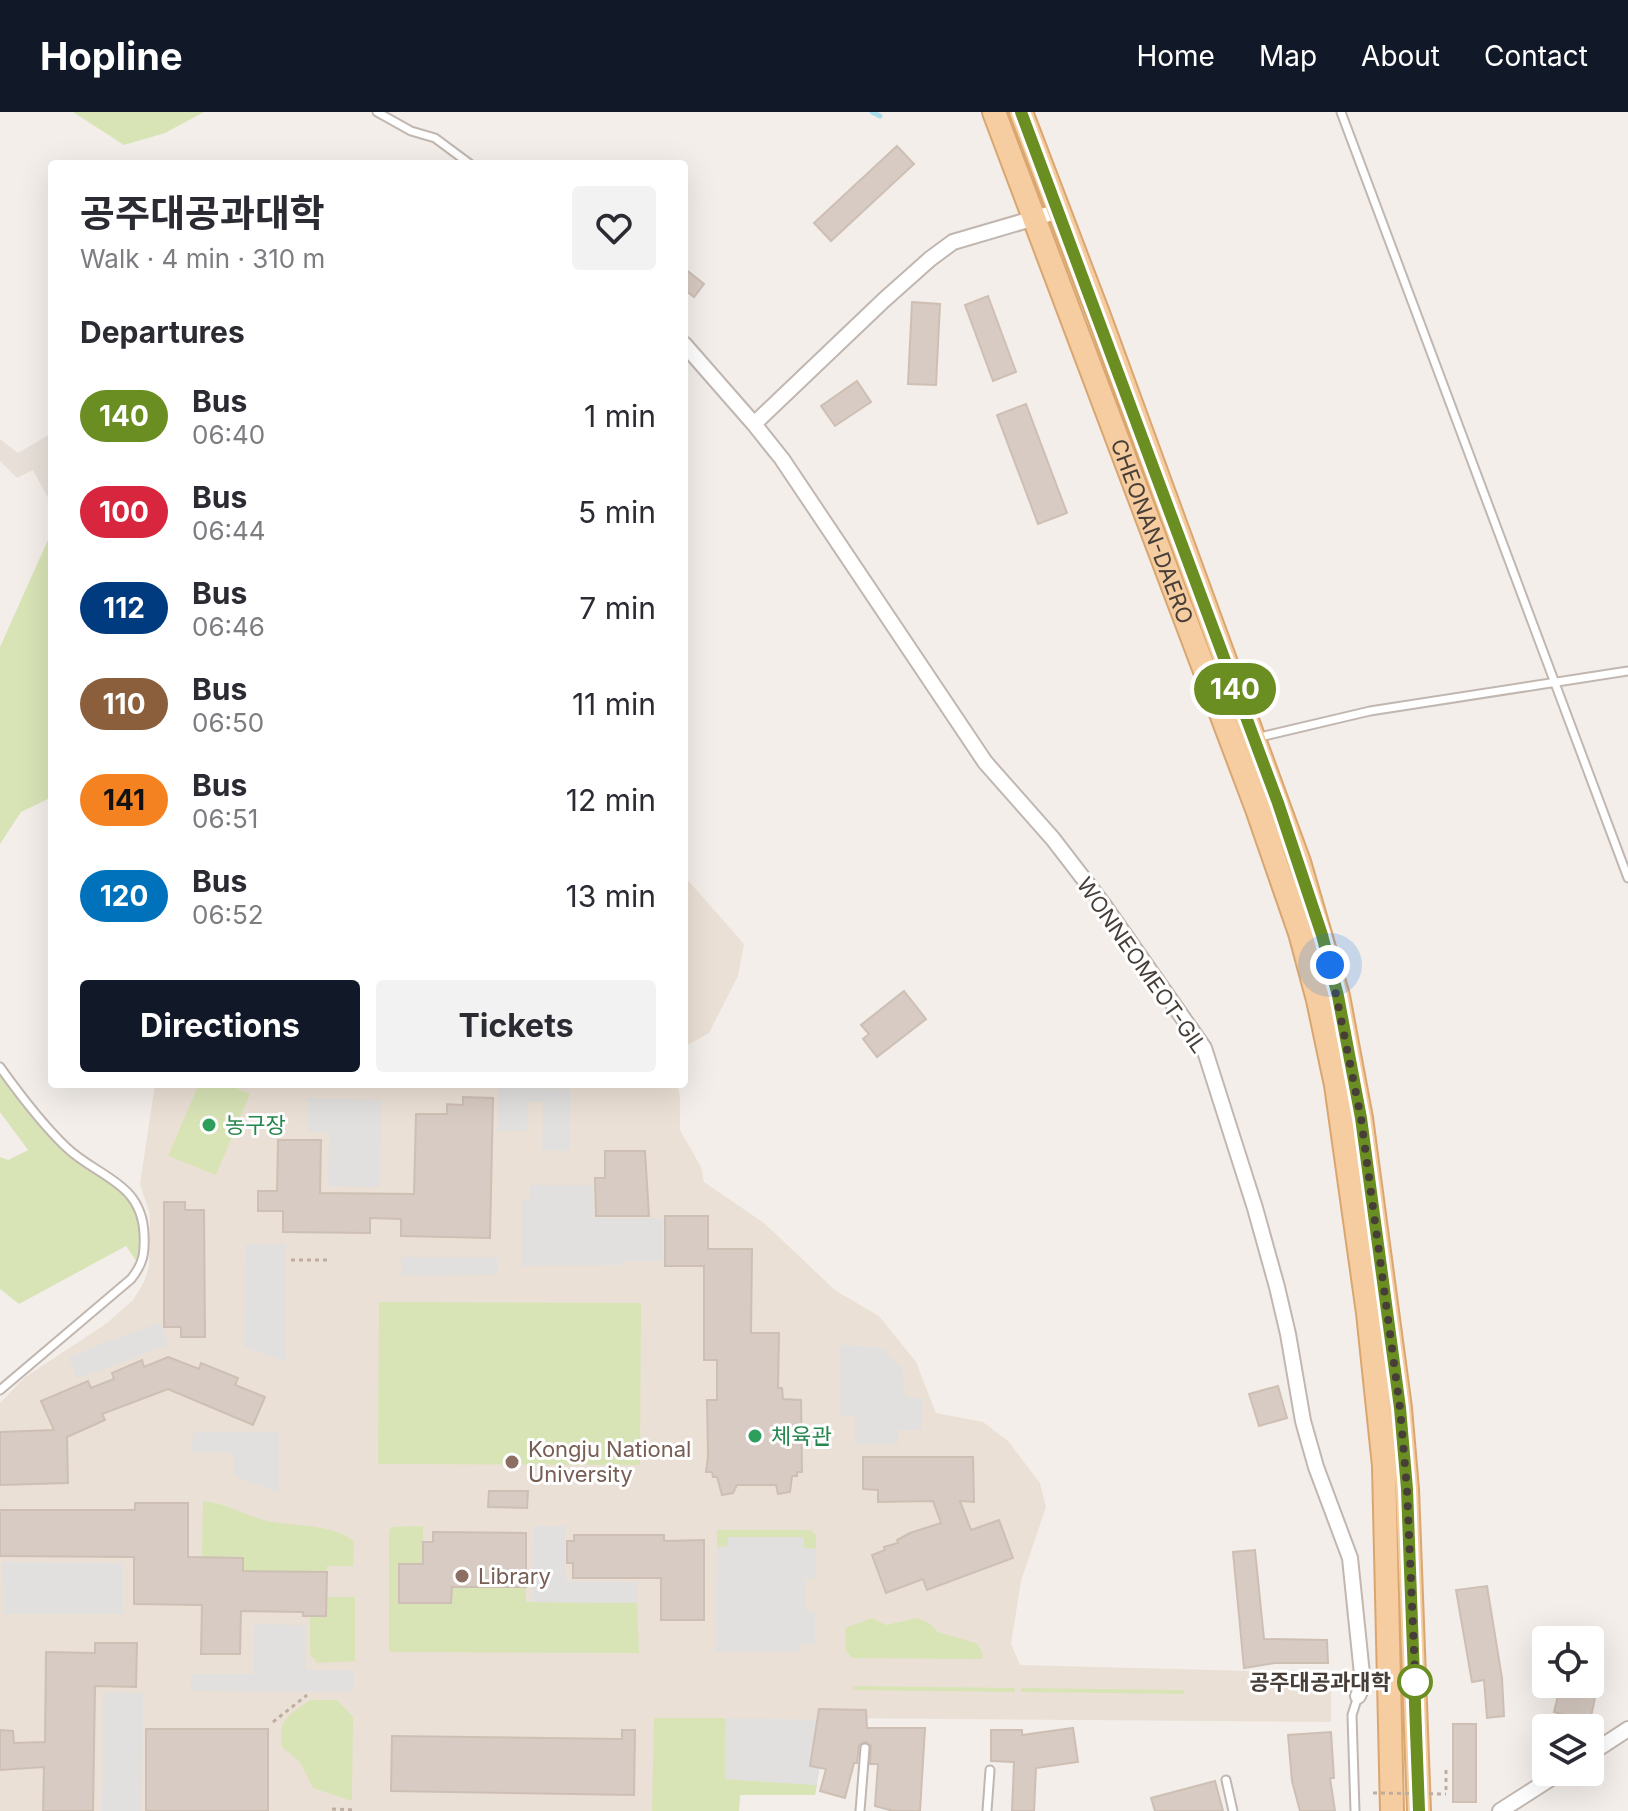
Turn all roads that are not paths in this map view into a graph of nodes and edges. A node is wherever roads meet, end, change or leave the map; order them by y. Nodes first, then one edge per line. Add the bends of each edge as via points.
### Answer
1 (377, 112) edge
2 (994, 112) edge
3 (1021, 112) edge
4 (1341, 112) edge
5 (465, 160) edge
6 (1059, 211) junction
7 (1033, 219) junction
8 (688, 349) edge
9 (754, 424) junction
10 (1628, 671) edge
11 (1555, 683) junction
12 (1254, 738) junction
13 (1628, 878) edge
14 (0, 1067) edge
15 (0, 1390) edge
16 (1358, 1696) joint
17 (1628, 1729) edge
18 (1604, 1745) edge
19 (865, 1748) dead end
20 (990, 1770) dead end
21 (1226, 1780) dead end
22 (1539, 1786) edge
23 (860, 1811) edge
24 (987, 1811) edge
25 (1233, 1811) edge
26 (1355, 1811) edge
27 (1392, 1811) edge
28 (1419, 1811) edge
29 (1500, 1811) edge

1 - 5 lane via 435,138
2 - 7 main road, CHEONAN-DAERO
3 - 6 main road, CHEONAN-DAERO
4 - 11 lane
6 - 7 street
6 - 12 main road, CHEONAN-DAERO
7 - 9 street via 953,242
7 - 27 main road, CHEONAN-DAERO via 1257,809 1318,1000 1336,1085 1384,1466
8 - 9 street, WONNEOMEOT-GIL
9 - 16 street, WONNEOMEOT-GIL via 985,762 1103,904 1204,1048 1277,1287 1316,1467 1350,1558 1363,1684
10 - 11 lane
11 - 12 lane via 1370,711
11 - 13 lane
12 - 28 main road, CHEONAN-DAERO via 1322,935 1361,1118 1407,1489
14 - 15 lane via 68,1149 135,1201 142,1216 144,1254 131,1279
16 - 26 lane via 1352,1715
17 - 18 street
19 - 23 lane
20 - 24 lane
21 - 25 lane
22 - 29 street

